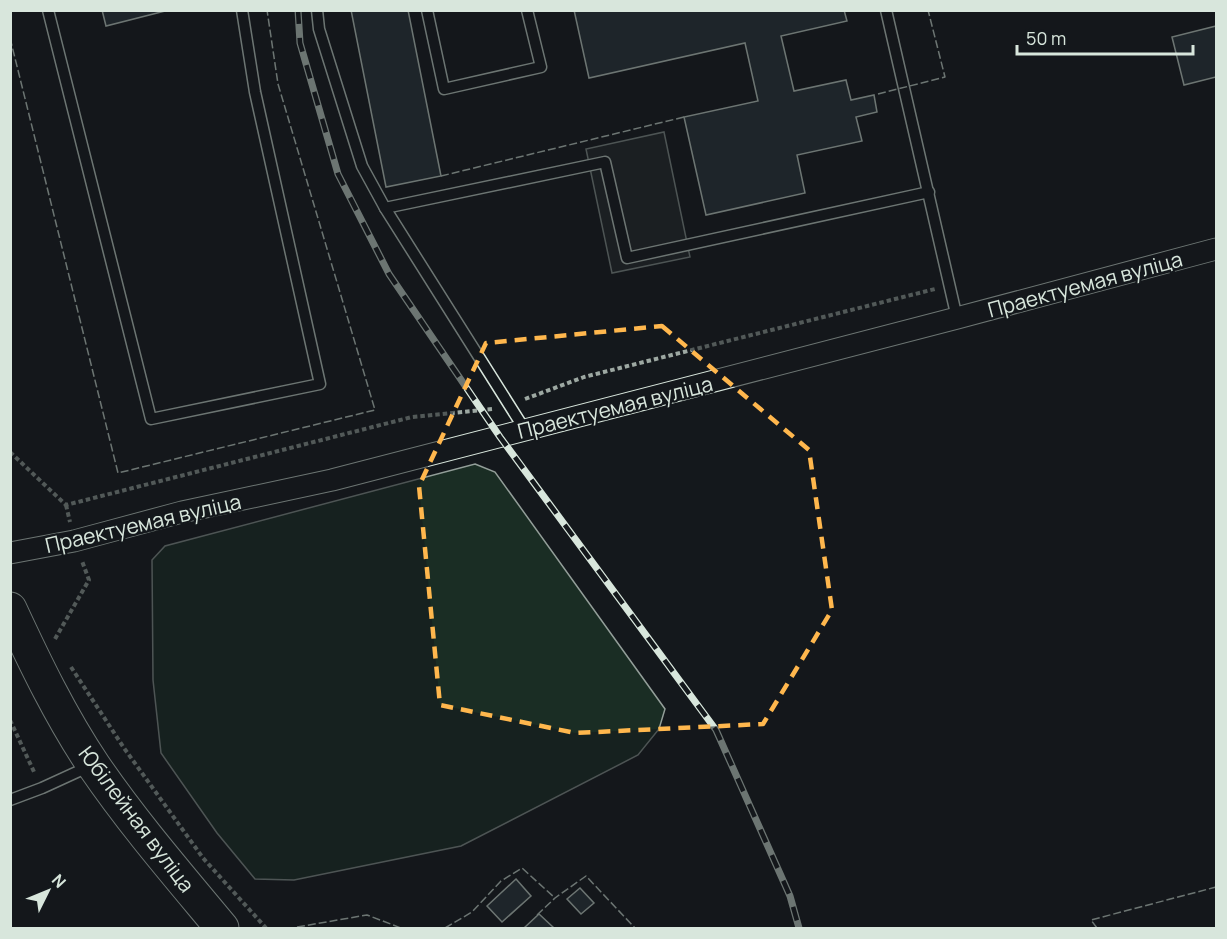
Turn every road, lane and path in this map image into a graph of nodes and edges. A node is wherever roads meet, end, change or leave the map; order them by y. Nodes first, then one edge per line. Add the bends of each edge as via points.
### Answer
1 (48, 10) edge
2 (242, 10) edge
3 (317, 10) edge
4 (427, 10) edge
5 (527, 10) edge
6 (886, 10) edge
7 (929, 192) junction
8 (385, 208) junction
9 (1216, 249) edge
10 (950, 286) junction
11 (957, 318) junction
12 (509, 405) junction
13 (525, 430) junction
14 (10, 452) edge
15 (66, 505) junction
16 (74, 540) junction
17 (10, 553) edge
18 (10, 609) edge
19 (30, 652) junction
20 (67, 660) dead end
21 (10, 720) edge
22 (93, 764) junction
23 (42, 788) junction
24 (10, 800) edge
25 (222, 928) edge
26 (266, 928) edge

1 - 2 lane via 151,419 320,384 255,92
3 - 8 lane via 319,29 362,166
4 - 5 lane via 444,89 542,67
6 - 7 lane
7 - 8 lane via 627,258 605,162
7 - 10 lane
8 - 12 lane
9 - 11 street, Праектуемая вуліца
10 - 11 lane
10 - 12 path via 584,377
11 - 13 street, Праектуемая вуліца
12 - 13 lane
12 - 15 path via 483,412 412,417
13 - 16 street, Праектуемая вуліца
14 - 15 path
15 - 16 path
16 - 17 street, Праектуемая вуліца
16 - 19 path via 89,580 54,641
18 - 19 main road, Юбілейная вуліца
19 - 22 main road, Юбілейная вуліца
20 - 26 path via 203,858
21 - 23 path
22 - 23 lane
22 - 25 main road, Юбілейная вуліца
23 - 24 lane

